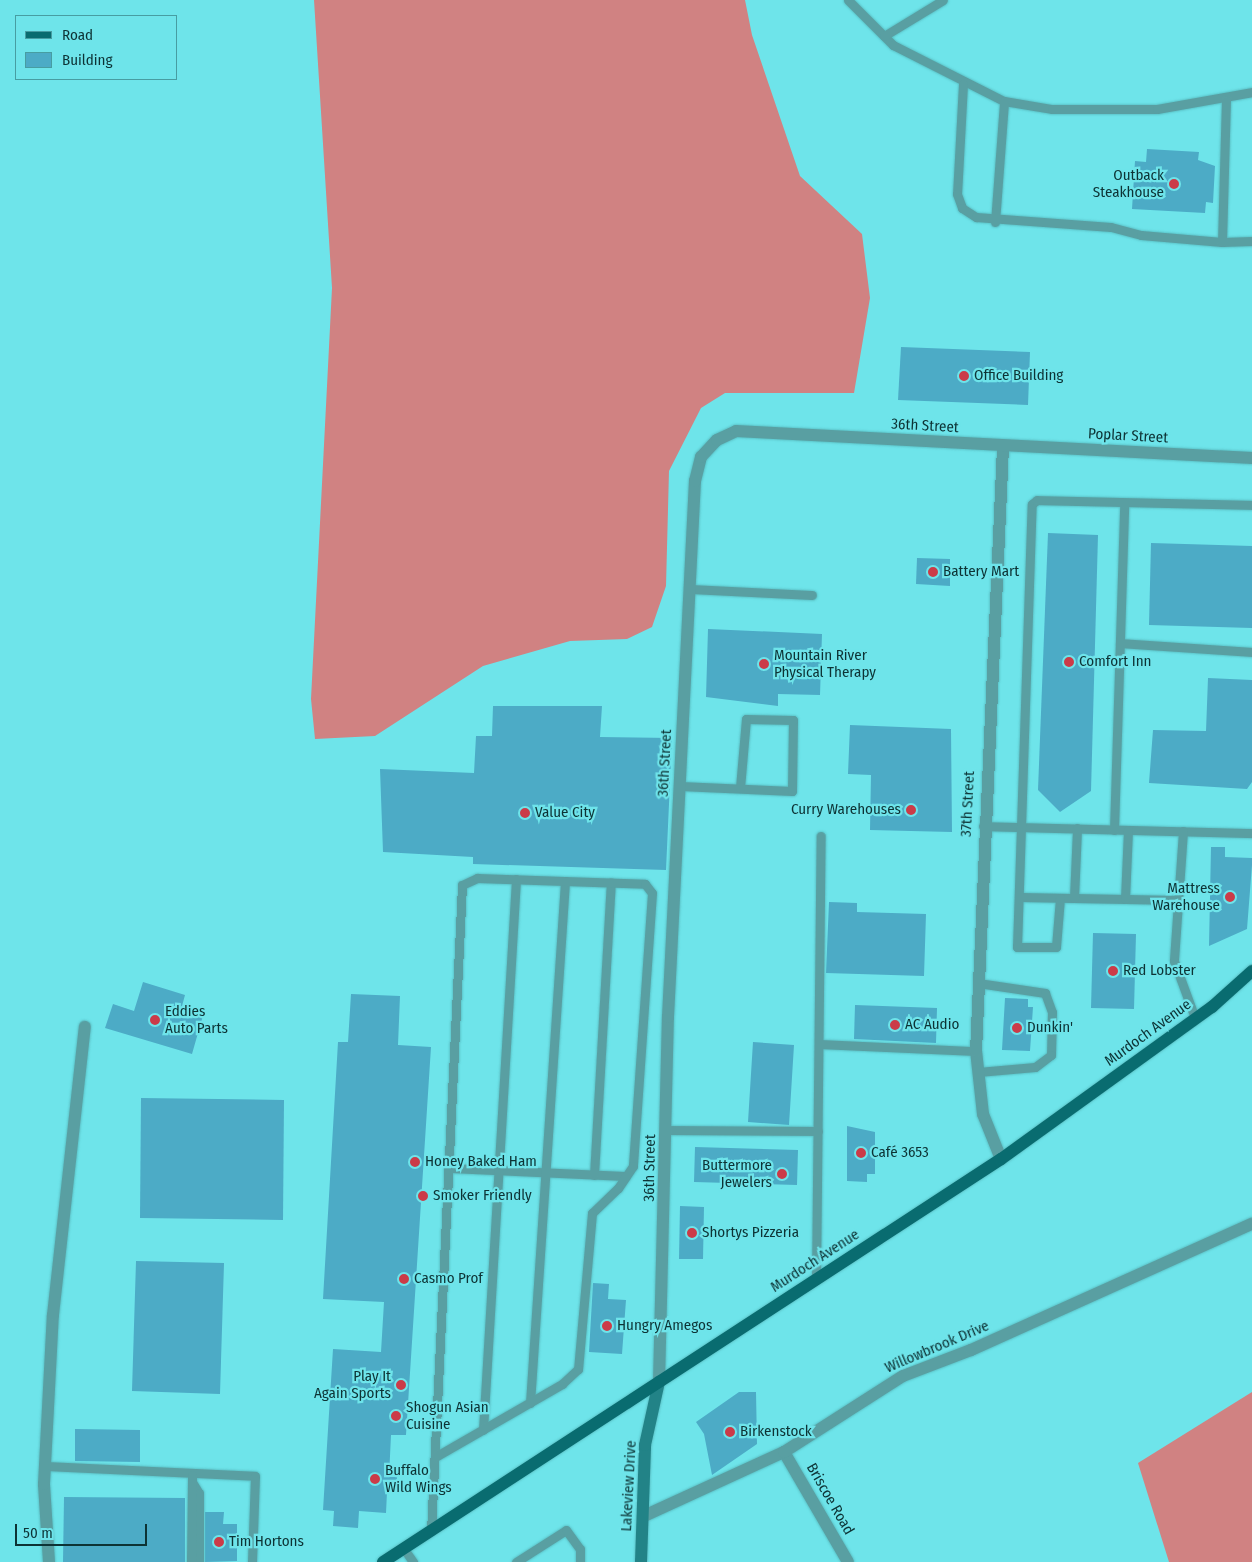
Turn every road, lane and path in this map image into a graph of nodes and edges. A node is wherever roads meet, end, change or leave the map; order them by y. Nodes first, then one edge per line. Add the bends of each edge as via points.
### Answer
1 (848, 0) edge
2 (943, 0) edge
3 (884, 36) junction
4 (963, 84) junction
5 (1252, 92) edge
6 (1226, 100) junction
7 (1004, 102) junction
8 (995, 222) junction
9 (1252, 241) edge
10 (1222, 242) junction
11 (1003, 446) junction
12 (1252, 458) edge
13 (1124, 502) junction
14 (1252, 504) edge
15 (690, 589) junction
16 (812, 595) dead end
17 (1120, 643) junction
18 (1252, 652) edge
19 (680, 786) junction
20 (740, 788) junction
21 (983, 826) junction
22 (1023, 827) junction
23 (1077, 828) junction
24 (1114, 830) junction
25 (1128, 830) junction
26 (1183, 831) junction
27 (1252, 833) edge
28 (821, 836) dead end
29 (516, 879) junction
30 (565, 881) junction
31 (611, 882) junction
32 (1020, 897) junction
33 (1060, 898) junction
34 (1074, 898) junction
35 (1125, 900) junction
36 (1178, 900) junction
37 (1252, 971) edge
38 (978, 983) junction
39 (1195, 1018) junction
40 (85, 1027) dead end
41 (819, 1044) junction
42 (976, 1051) junction
43 (978, 1072) junction
44 (666, 1130) junction
45 (818, 1131) junction
46 (1001, 1159) junction
47 (449, 1168) junction
48 (498, 1170) junction
49 (547, 1175) junction
50 (594, 1175) junction
51 (626, 1176) junction
52 (1252, 1224) edge
53 (816, 1280) junction
54 (659, 1382) junction
55 (530, 1402) junction
56 (483, 1430) junction
57 (784, 1452) junction
58 (435, 1457) junction
59 (45, 1466) junction
60 (192, 1478) junction
61 (644, 1516) junction
62 (431, 1531) junction
63 (404, 1549) junction
64 (49, 1562) edge
65 (190, 1562) edge
66 (199, 1562) edge
67 (252, 1562) edge
68 (384, 1562) edge
69 (413, 1562) edge
70 (516, 1562) edge
71 (580, 1562) edge
72 (641, 1562) edge
73 (848, 1562) edge

1 - 3 lane
2 - 3 lane
3 - 4 lane
4 - 7 lane
4 - 8 lane via 958,194 962,208
5 - 6 lane
6 - 7 lane via 1157,109 1052,109
6 - 10 lane
7 - 8 lane
8 - 10 lane via 1112,227 1142,235
9 - 10 lane
11 - 12 street, Poplar Street
11 - 15 street, 36th Street via 736,431 717,440 701,457 695,481
11 - 21 street, 37th Street
13 - 14 lane
13 - 17 lane
13 - 22 lane via 1038,500 1032,504
15 - 16 lane
15 - 19 street, 36th Street
17 - 18 lane
17 - 24 lane
19 - 20 lane
19 - 44 street, 36th Street
20 - 20 lane via 792,791 793,720 746,719
21 - 22 lane
21 - 38 street, 37th Street
22 - 23 lane
22 - 32 lane
23 - 24 lane
23 - 34 lane
24 - 25 lane
25 - 26 lane
25 - 35 lane
26 - 27 lane
26 - 36 lane
28 - 41 lane
29 - 30 lane
29 - 47 lane via 477,878 462,885
29 - 48 lane
30 - 31 lane
30 - 49 lane
31 - 50 lane
31 - 51 lane via 645,884 652,893 633,1166
32 - 33 lane
32 - 33 lane via 1017,947 1056,947
33 - 34 lane
34 - 35 lane
35 - 36 lane
36 - 39 lane via 1174,960
37 - 39 main road, Murdoch Avenue
38 - 42 street, 37th Street
38 - 43 lane via 1045,993 1052,1012 1051,1055 1035,1067
39 - 46 main road, Murdoch Avenue
40 - 59 street via 53,1315
41 - 42 lane
41 - 45 lane
42 - 43 street, 37th Street
43 - 46 street, 37th Street via 983,1114
44 - 45 lane
44 - 54 street, 36th Street
45 - 53 lane
46 - 53 main road, Murdoch Avenue
47 - 48 lane
47 - 58 lane
48 - 49 lane
48 - 56 lane
49 - 50 lane
49 - 55 lane
50 - 51 lane
51 - 55 lane via 592,1213 578,1369
52 - 57 street, Willowbrook Drive via 971,1350 902,1376
53 - 54 main road, Murdoch Avenue
54 - 61 street, Lakeview Drive via 645,1445
54 - 62 main road, Murdoch Avenue
55 - 56 lane
56 - 58 lane
57 - 61 street, Willowbrook Drive
57 - 73 street, Briscoe Road
58 - 62 lane
59 - 60 lane
59 - 64 street
60 - 65 lane
60 - 66 lane via 199,1493
60 - 67 lane via 255,1476
61 - 72 street, Lakeview Drive
62 - 63 main road, Murdoch Avenue
63 - 68 main road, Murdoch Avenue
63 - 69 lane
70 - 71 lane via 566,1530 580,1549

